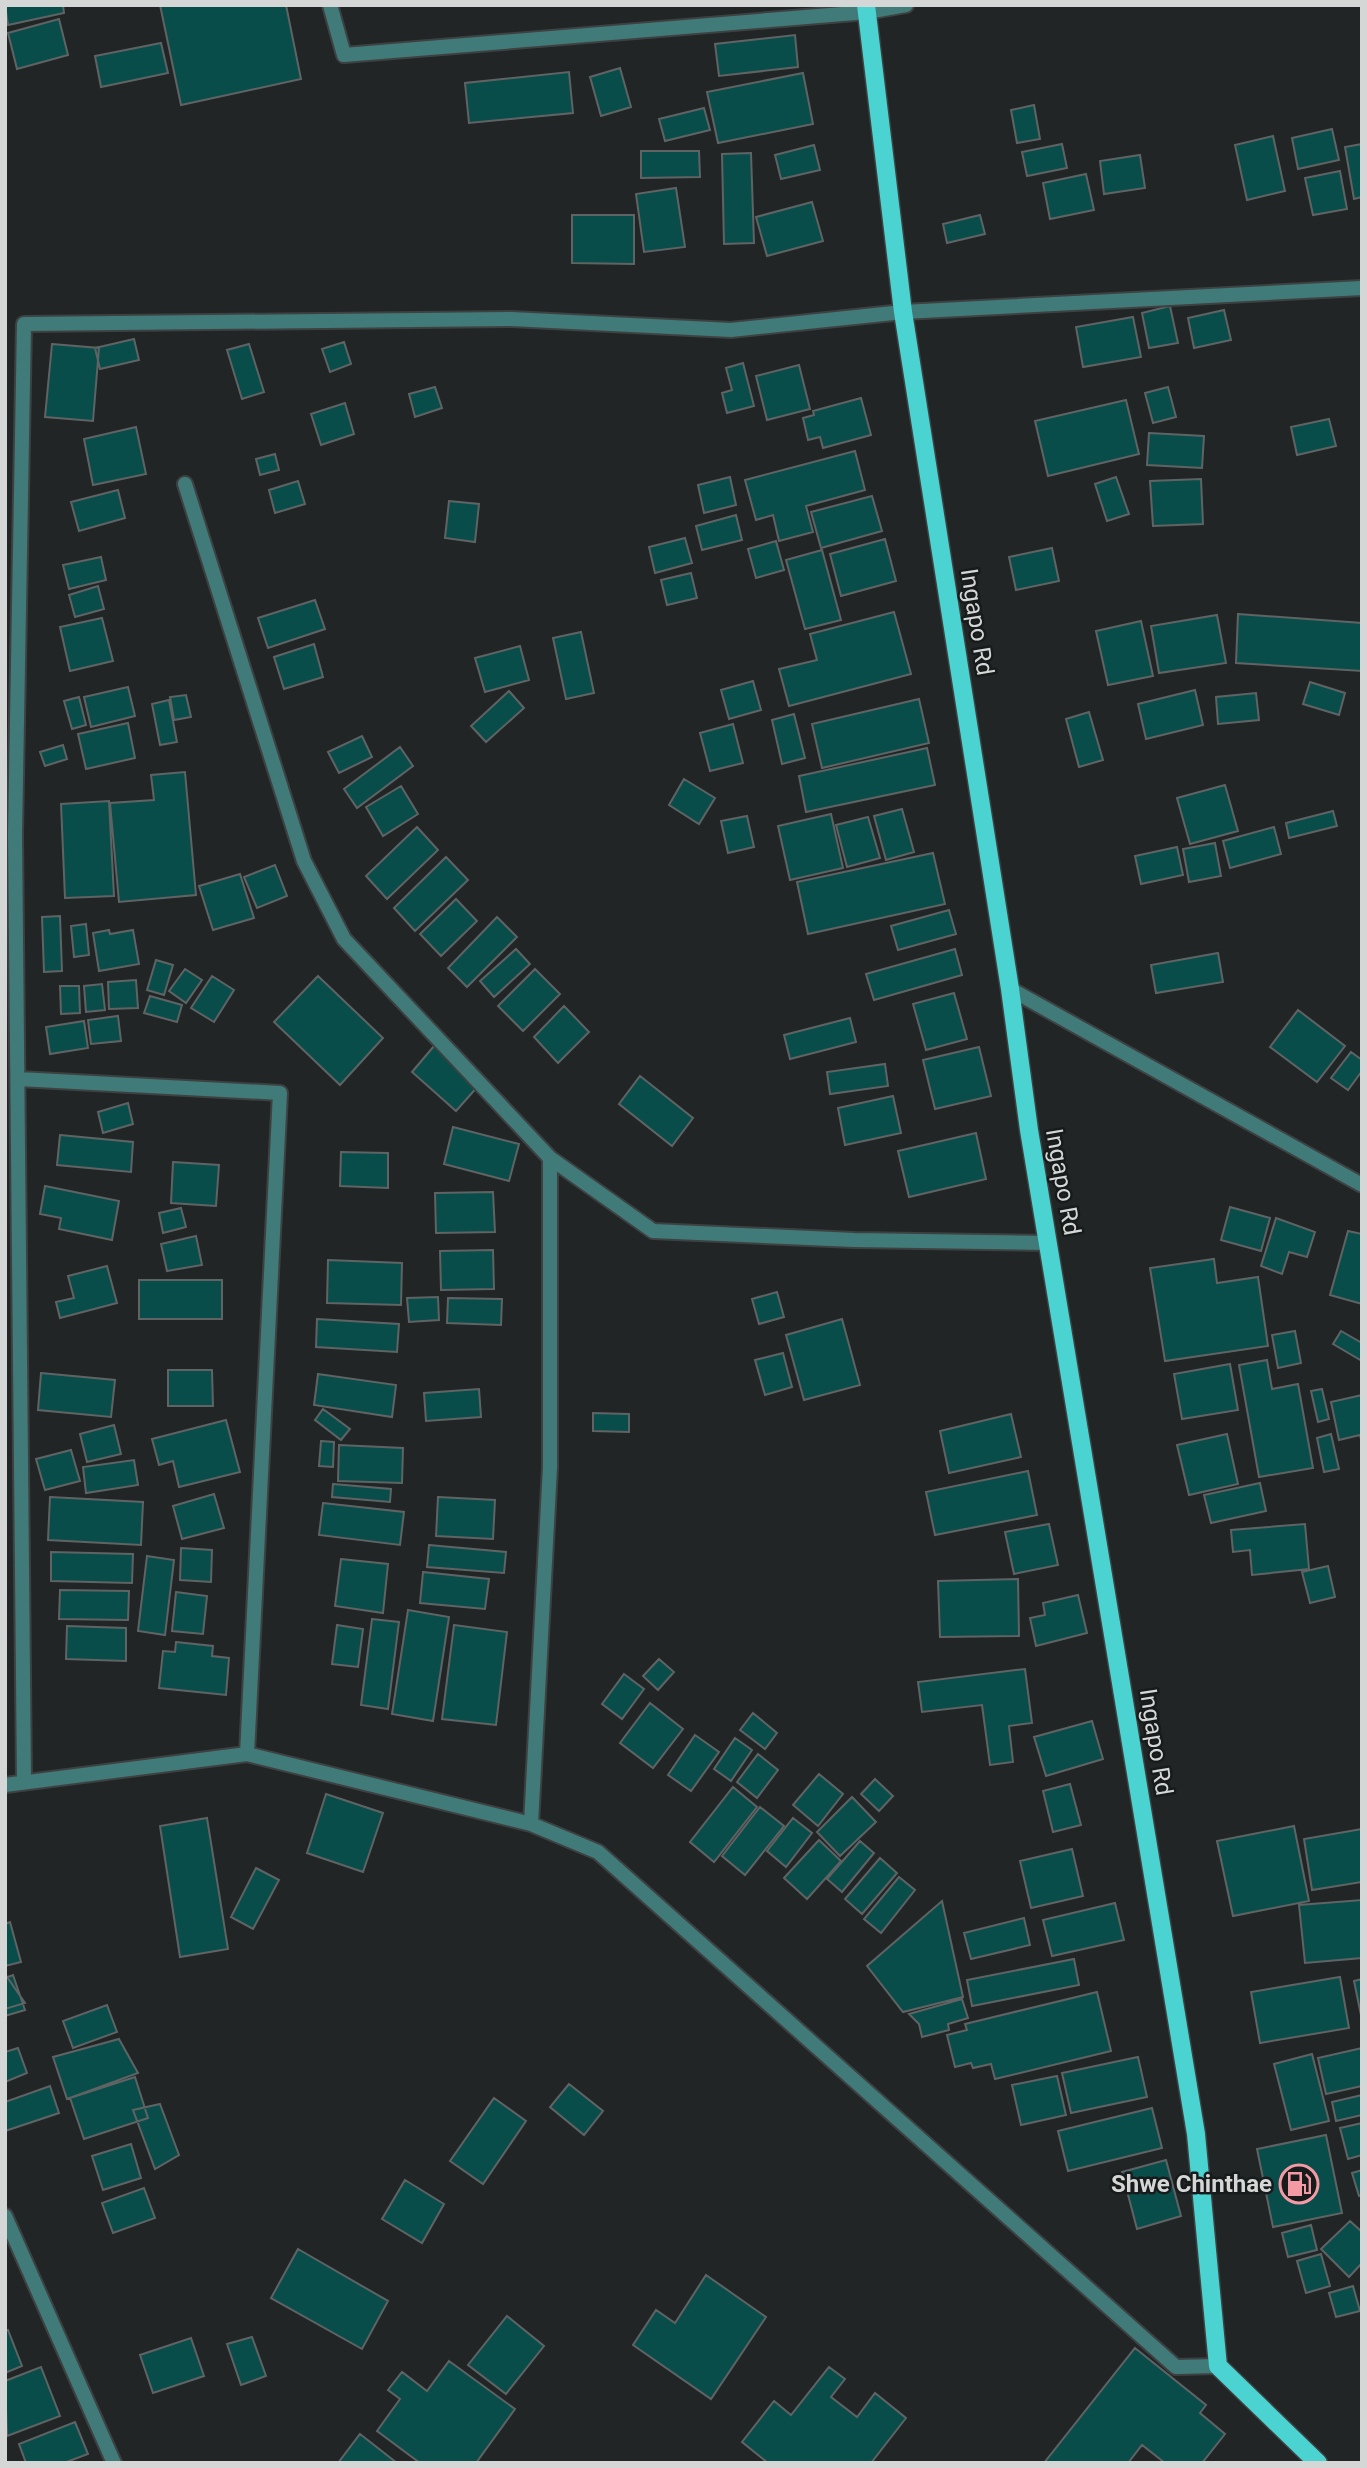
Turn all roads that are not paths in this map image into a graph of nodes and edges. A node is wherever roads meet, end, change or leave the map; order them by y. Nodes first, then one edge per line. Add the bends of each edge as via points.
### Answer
1 (330, 5) edge
2 (906, 5) edge
3 (866, 9) edge
4 (1362, 288) edge
5 (903, 313) junction
6 (186, 484) dead end
7 (1010, 989) junction
8 (19, 1080) junction
9 (550, 1158) junction
10 (1362, 1185) edge
11 (1048, 1243) junction
12 (247, 1754) junction
13 (24, 1780) junction
14 (5, 1785) edge
15 (531, 1824) junction
16 (5, 2216) edge
17 (1218, 2366) junction
18 (114, 2463) edge
19 (1318, 2463) edge

1 - 3 street via 344,55
2 - 3 street
3 - 5 main road, Ingapo Rd
4 - 5 street
5 - 7 main road, Ingapo Rd
5 - 8 street via 731,330 511,319 24,324 15,834
6 - 9 street via 304,861 344,939
7 - 10 street
7 - 11 main road, Ingapo Rd
8 - 12 street via 280,1093
8 - 13 street
9 - 11 street via 653,1231
9 - 15 street via 550,1467
11 - 17 main road, Ingapo Rd via 1196,2134
12 - 13 street
12 - 15 street
13 - 14 street
15 - 17 street via 598,1852 1176,2367
16 - 18 street
17 - 19 main road

